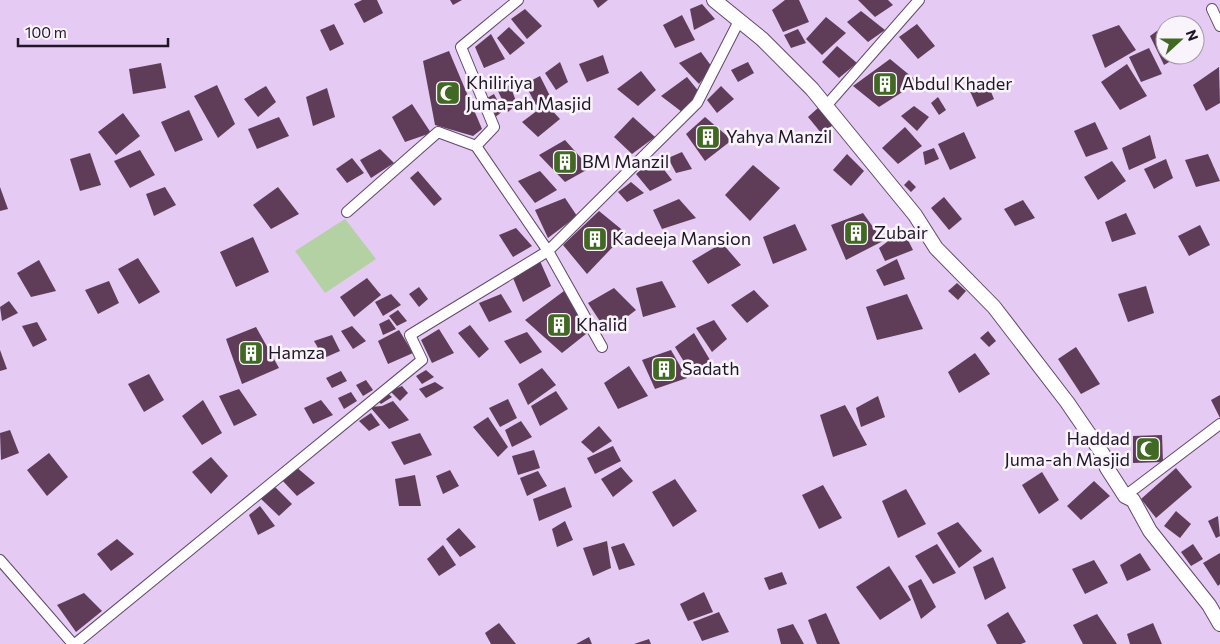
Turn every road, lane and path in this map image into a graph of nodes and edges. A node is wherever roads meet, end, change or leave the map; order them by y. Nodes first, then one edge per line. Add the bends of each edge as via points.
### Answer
1 (518, 0) edge
2 (714, 0) edge
3 (919, 0) edge
4 (1212, 9) dead end
5 (739, 21) junction
6 (1220, 26) edge
7 (826, 106) junction
8 (476, 146) junction
9 (347, 212) dead end
10 (548, 251) junction
11 (602, 347) dead end
12 (1220, 424) edge
13 (1125, 496) junction
14 (0, 560) edge
15 (1220, 624) edge
16 (74, 644) edge

1 - 8 street via 461,47 494,127
2 - 5 main road
3 - 7 street
4 - 6 street
5 - 7 main road via 788,63
5 - 10 street via 697,103
7 - 13 main road via 915,215 936,248 985,297 1024,344 1104,456 1107,468
8 - 9 street via 438,132
8 - 10 street
10 - 11 street
10 - 16 street via 410,335 422,360
12 - 13 street
13 - 15 main road via 1133,500 1150,531 1209,605
14 - 16 street

